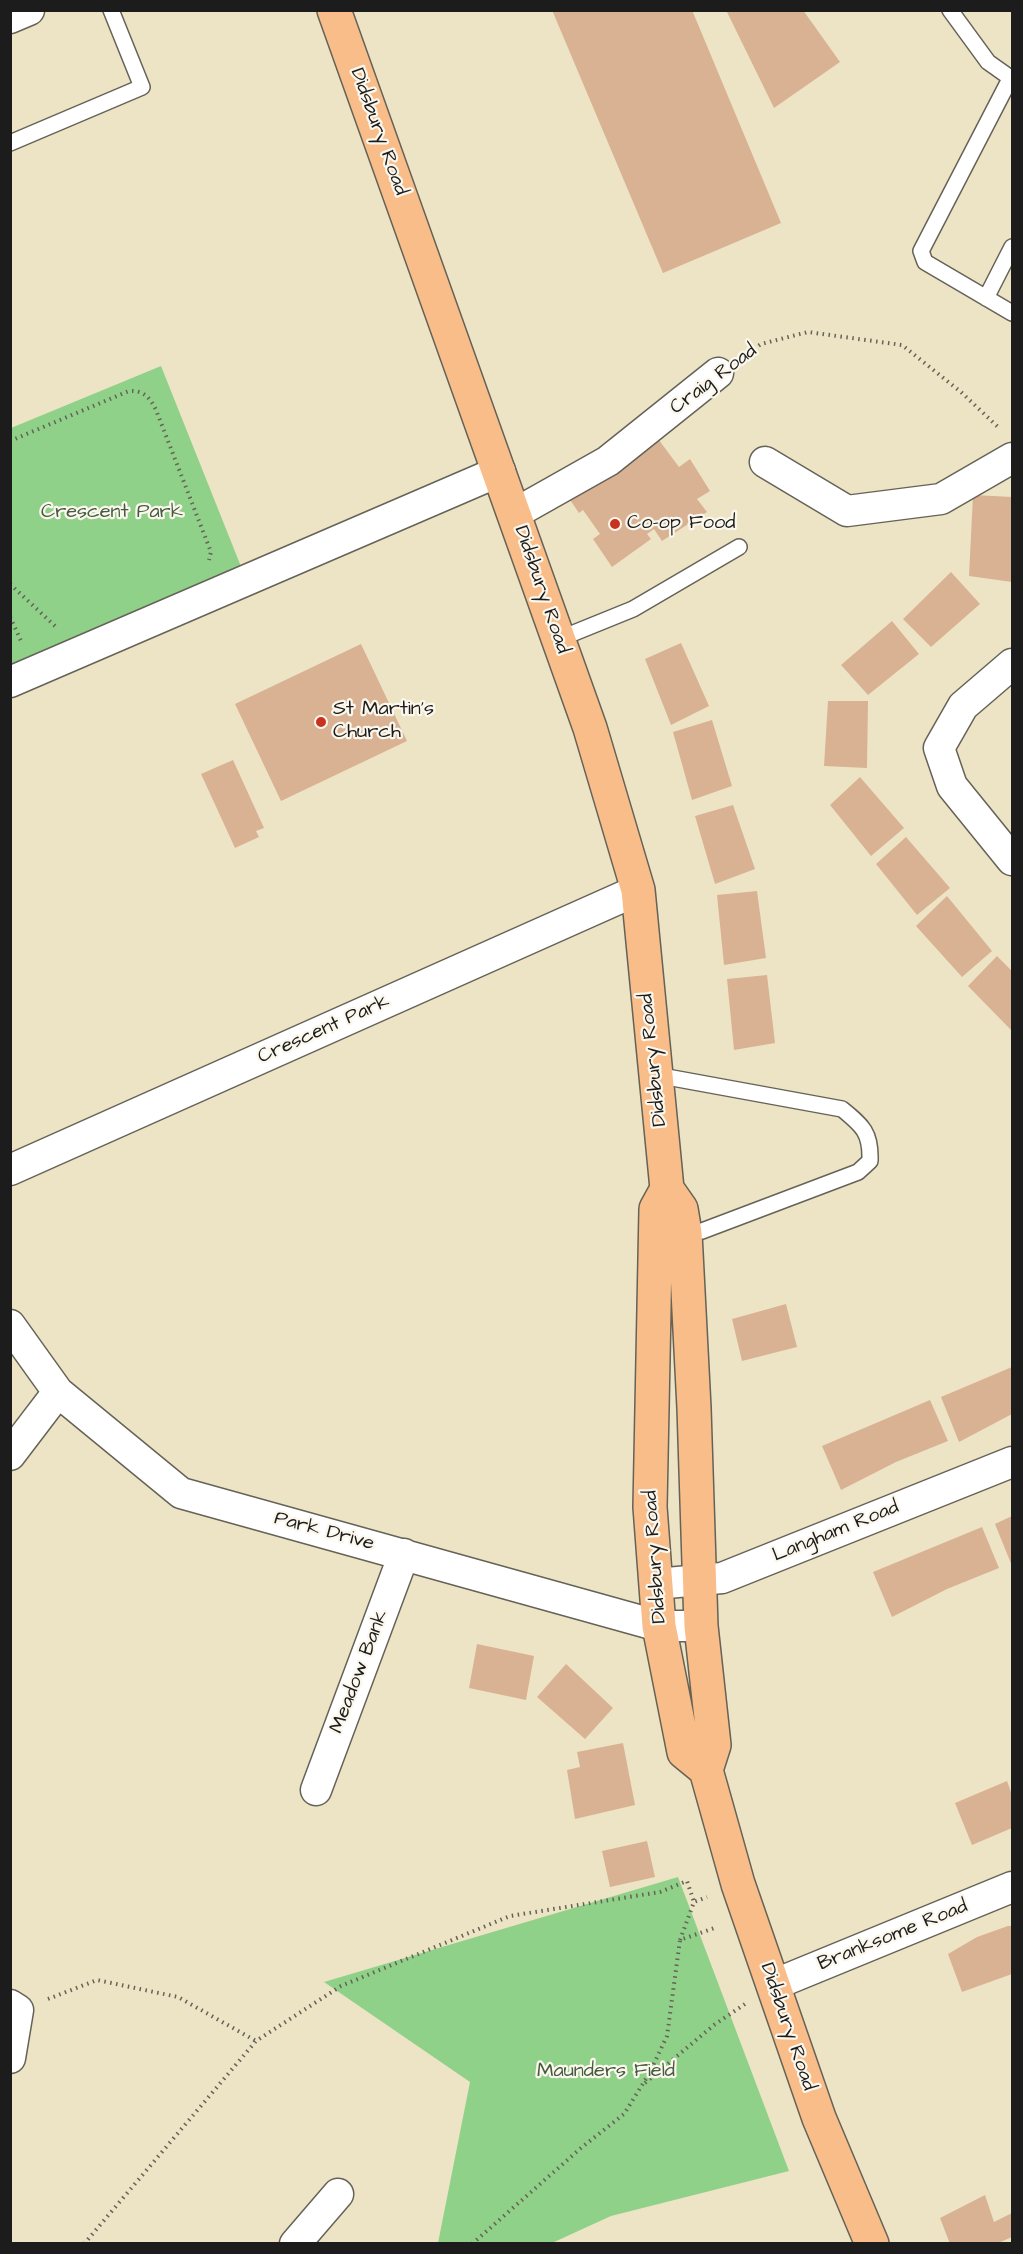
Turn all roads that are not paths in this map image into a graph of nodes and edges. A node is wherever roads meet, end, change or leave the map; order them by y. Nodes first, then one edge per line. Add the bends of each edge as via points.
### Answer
1 (29, 10) edge
2 (111, 10) edge
3 (334, 10) edge
4 (950, 10) edge
5 (10, 18) edge
6 (1012, 78) edge
7 (10, 143) edge
8 (1012, 247) edge
9 (986, 298) junction
10 (1012, 313) edge
11 (718, 373) road end
12 (1008, 445) edge
13 (765, 462) dead end
14 (500, 471) junction
15 (514, 514) junction
16 (739, 547) dead end
17 (558, 639) junction
18 (1012, 664) edge
19 (10, 682) edge
20 (1012, 860) edge
21 (638, 890) junction
22 (656, 1076) junction
23 (10, 1170) edge
24 (667, 1189) junction
25 (685, 1233) junction
26 (10, 1325) edge
27 (58, 1392) junction
28 (10, 1455) edge
29 (1012, 1462) edge
30 (404, 1554) junction
31 (699, 1582) junction
32 (656, 1584) junction
33 (659, 1626) junction
34 (701, 1626) junction
35 (706, 1770) junction
36 (316, 1790) dead end
37 (1012, 1887) edge
38 (773, 1985) junction
39 (14, 2008) edge
40 (10, 2058) edge
41 (338, 2194) dead end
42 (295, 2244) edge
43 (872, 2244) edge

1 - 5 street
2 - 7 lane via 142,87
3 - 14 main road, Didsbury Road
4 - 6 lane via 988,62
6 - 9 lane via 921,251 924,262
8 - 9 lane
9 - 10 lane
11 - 15 street, Craig Road via 608,461
12 - 13 street via 941,499 847,511
14 - 15 main road, Didsbury Road
14 - 19 street
15 - 17 main road, Didsbury Road
16 - 17 lane via 633,609
17 - 21 main road, Didsbury Road via 590,728
18 - 20 street via 963,706 939,748 952,786
21 - 22 main road, Didsbury Road
21 - 23 street, Crescent Park
22 - 24 main road, Didsbury Road
22 - 25 lane via 842,1109 863,1126 870,1145 870,1161 858,1172 702,1231
24 - 25 main road, Didsbury Road via 681,1209
24 - 32 main road, Didsbury Road via 656,1209 650,1507
25 - 31 main road, Didsbury Road
26 - 27 street, Park Drive
27 - 28 street
27 - 30 street, Park Drive via 181,1493
29 - 31 street, Langham Road via 722,1578
30 - 33 street, Park Drive
30 - 36 street, Meadow Bank
31 - 32 street, Langham Road
31 - 34 main road, Didsbury Road
32 - 33 main road, Didsbury Road
33 - 34 street, Park Drive
33 - 35 main road, Didsbury Road via 684,1752
34 - 35 main road, Didsbury Road via 714,1746
35 - 38 main road, Didsbury Road via 738,1884
37 - 38 street, Branksome Road
38 - 43 main road, Didsbury Road via 819,2118
39 - 40 street
41 - 42 street

